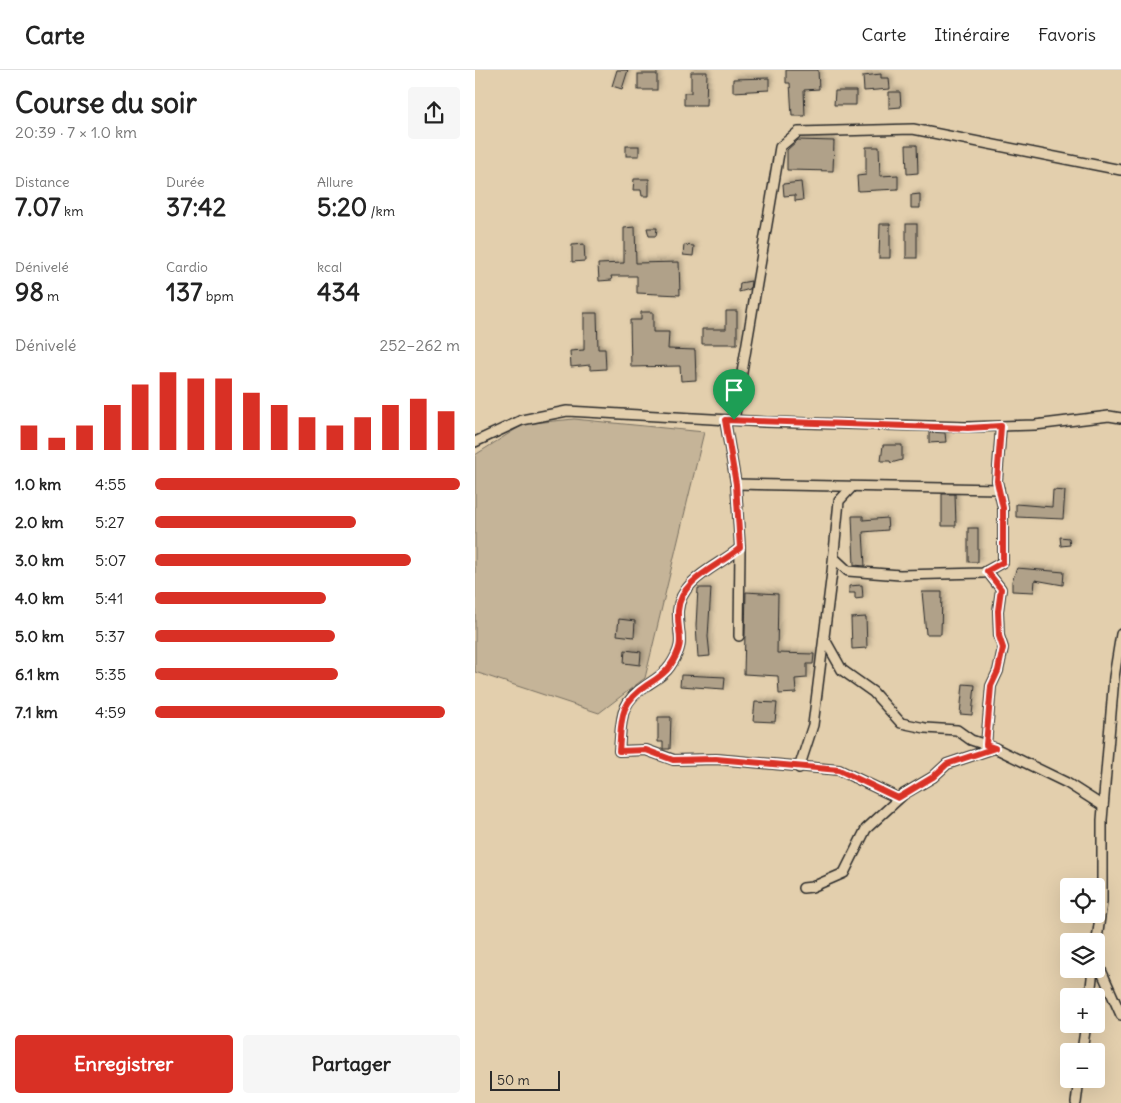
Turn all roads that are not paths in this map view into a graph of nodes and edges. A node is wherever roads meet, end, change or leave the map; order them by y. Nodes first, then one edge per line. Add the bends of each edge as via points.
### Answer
1 (1121, 170) edge
2 (1121, 418) edge
3 (729, 420) junction
4 (1001, 426) junction
5 (475, 442) edge
6 (736, 484) junction
7 (852, 487) junction
8 (999, 489) junction
9 (740, 548) junction
10 (834, 558) junction
11 (987, 571) junction
12 (1121, 634) edge
13 (739, 636) dead end
14 (824, 638) junction
15 (991, 747) junction
16 (799, 768) junction
17 (898, 798) junction
18 (1103, 806) junction
19 (803, 888) dead end
20 (1098, 933) edge
21 (1105, 978) edge
22 (1120, 1009) edge
23 (1078, 1088) edge
24 (1076, 1103) edge

1 - 3 street via 913,129 798,132 780,147
2 - 4 street via 1109,416
3 - 4 street via 968,428
3 - 5 street via 567,412 522,420
3 - 6 street
4 - 8 street
6 - 7 street
6 - 9 street
7 - 8 street
7 - 10 street via 839,501
8 - 11 street via 1003,508 1003,562
9 - 13 street
9 - 16 street via 726,560 712,566 688,588 678,611 681,639 678,652 669,668 629,698 620,717 619,751 646,750 673,760 716,759
10 - 11 street via 848,571 901,575
10 - 14 street
11 - 15 street via 1001,589 998,611 1003,648 991,686
12 - 18 street
14 - 15 street via 841,670 873,692 901,723 957,730 971,740
14 - 16 street via 813,725
15 - 17 street via 947,764 933,777
15 - 18 street via 1067,783
16 - 17 street via 839,770
17 - 19 street via 865,830 844,873
18 - 20 street via 1102,902
21 - 22 street
23 - 24 street

